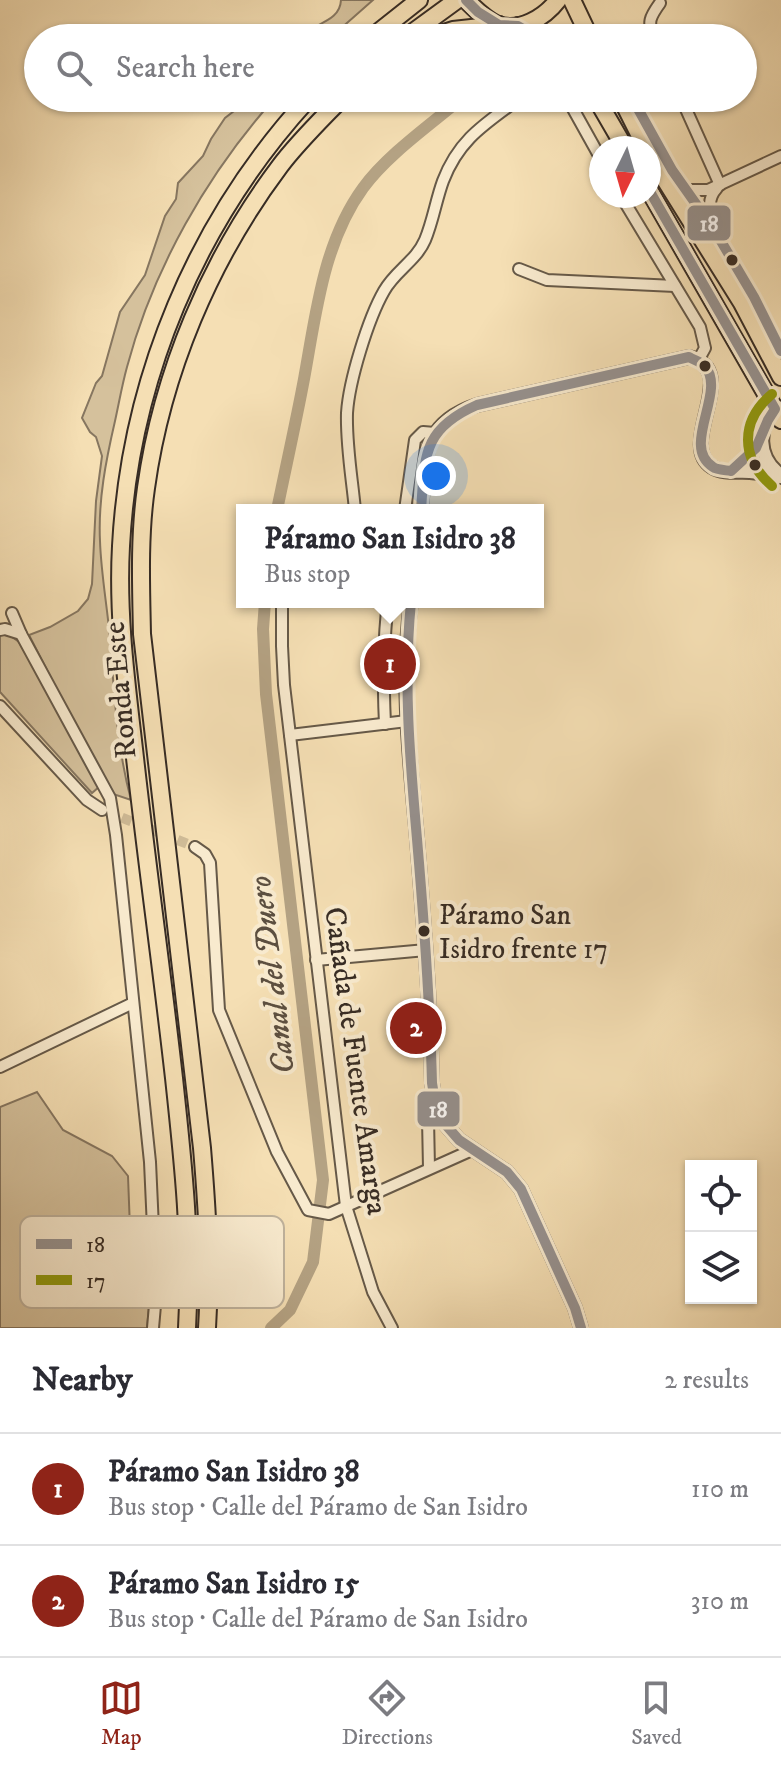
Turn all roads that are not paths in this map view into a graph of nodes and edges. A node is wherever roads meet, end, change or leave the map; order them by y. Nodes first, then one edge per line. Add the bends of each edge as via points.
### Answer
1 (405, 0) edge
2 (419, 0) edge
3 (457, 0) edge
4 (466, 0) edge
5 (558, 0) edge
6 (572, 0) edge
7 (660, 3) dead end
8 (394, 19) junction
9 (388, 24) edge
10 (424, 24) edge
11 (497, 24) edge
12 (524, 24) edge
13 (583, 24) edge
14 (650, 24) edge
15 (296, 112) edge
16 (329, 112) edge
17 (501, 112) edge
18 (575, 112) edge
19 (604, 112) edge
20 (628, 112) edge
21 (687, 112) edge
22 (618, 136) edge
23 (640, 136) edge
24 (589, 137) edge
25 (781, 156) edge
26 (661, 173) edge
27 (720, 185) junction
28 (686, 190) dead end
29 (628, 208) edge
30 (660, 208) edge
31 (715, 231) dead end
32 (519, 269) dead end
33 (675, 286) junction
34 (699, 359) junction
35 (781, 377) edge
36 (779, 411) edge
37 (435, 433) junction
38 (761, 438) junction
39 (731, 471) junction
40 (781, 476) edge
41 (355, 504) edge
42 (406, 504) edge
43 (422, 504) edge
44 (282, 608) edge
45 (387, 608) edge
46 (410, 608) edge
47 (12, 613) dead end
48 (0, 630) edge
49 (21, 634) junction
50 (0, 706) edge
51 (407, 721) junction
52 (385, 724) junction
53 (290, 735) junction
54 (102, 810) tunnel mouth
55 (195, 847) tunnel mouth
56 (426, 950) junction
57 (316, 960) junction
58 (133, 1003) junction
59 (0, 1067) edge
60 (435, 1101) junction
61 (472, 1150) junction
62 (429, 1168) junction
63 (346, 1206) junction
64 (152, 1216) edge
65 (187, 1216) edge
66 (207, 1216) edge
67 (155, 1308) edge
68 (188, 1308) edge
69 (208, 1308) edge
70 (153, 1328) edge
71 (187, 1328) edge
72 (207, 1328) edge
73 (392, 1328) edge
74 (581, 1328) edge

1 - 8 main road
2 - 8 main road
3 - 10 main road
4 - 11 main road
5 - 12 main road via 547,13
6 - 13 main road
7 - 14 street
8 - 9 main road
15 - 65 main road, Ronda Este via 201,248 168,321 130,457 121,546 123,648
16 - 66 main road, Ronda Este via 281,164 207,287 174,368 145,489 142,634
17 - 41 street via 457,152 425,239 415,257 390,279 375,307 347,412
18 - 24 street
19 - 22 main road
20 - 23 main road
21 - 27 street
25 - 27 street
26 - 35 main road
27 - 28 street
27 - 31 street via 709,203
29 - 33 street
30 - 36 main road
32 - 33 street via 547,280
33 - 34 street via 700,327 705,348
34 - 37 street via 477,405 459,411
34 - 39 street via 712,385 700,440 703,454 712,467
36 - 38 street
37 - 42 street via 423,432 415,440
37 - 43 street
38 - 39 street via 748,459
38 - 40 street via 767,460
39 - 40 street
44 - 53 street, Cañada de Fuente Amarga
45 - 52 street
46 - 51 street
47 - 49 street
48 - 49 street
49 - 58 street via 110,798
50 - 54 street
51 - 52 street
51 - 56 street
52 - 53 street
53 - 57 street, Cañada de Fuente Amarga
55 - 63 street via 210,863 219,1010 277,1152 308,1210 329,1214
56 - 57 street
56 - 60 street
57 - 63 street, Cañada de Fuente Amarga
58 - 59 street
58 - 64 street
60 - 61 street via 445,1124
60 - 62 street via 428,1119
61 - 62 street
61 - 74 street via 507,1172 521,1189
62 - 63 street
63 - 73 street, Cañada de Fuente Amarga via 373,1292
67 - 70 street
68 - 71 main road, Ronda Este
69 - 72 main road, Ronda Este

